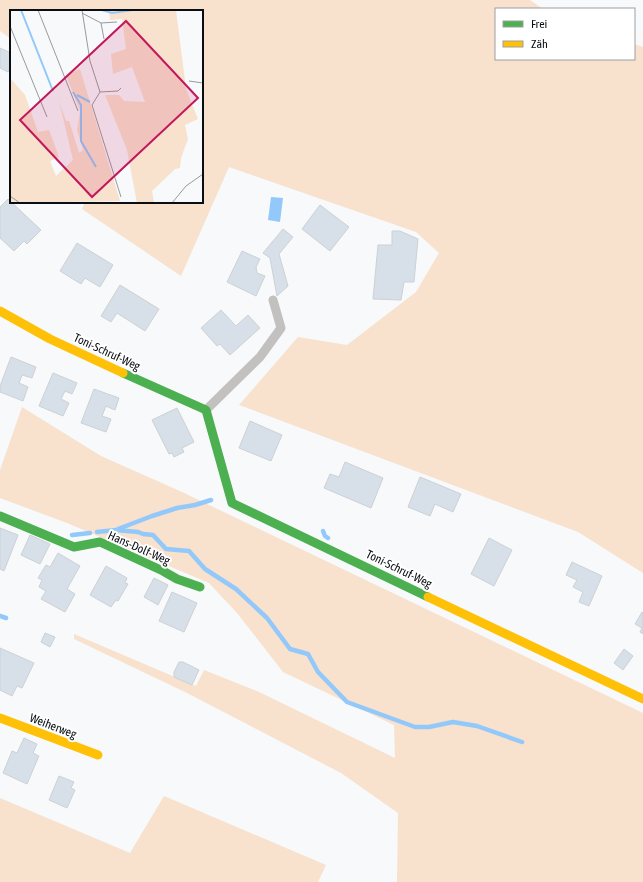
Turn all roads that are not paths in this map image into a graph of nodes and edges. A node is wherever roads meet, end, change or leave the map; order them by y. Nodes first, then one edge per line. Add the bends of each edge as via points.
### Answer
1 (273, 300) dead end
2 (0, 311) edge
3 (206, 410) junction
4 (0, 516) edge
5 (200, 587) dead end
6 (643, 699) edge
7 (0, 718) edge
8 (98, 755) dead end

1 - 3 lane via 281,328 260,357
2 - 3 street, Toni-Schruf-Weg via 81,354
3 - 6 street, Toni-Schruf-Weg via 232,503
4 - 5 street, Hans-Dolf-Weg via 74,547 100,542
7 - 8 street, Weiherweg

